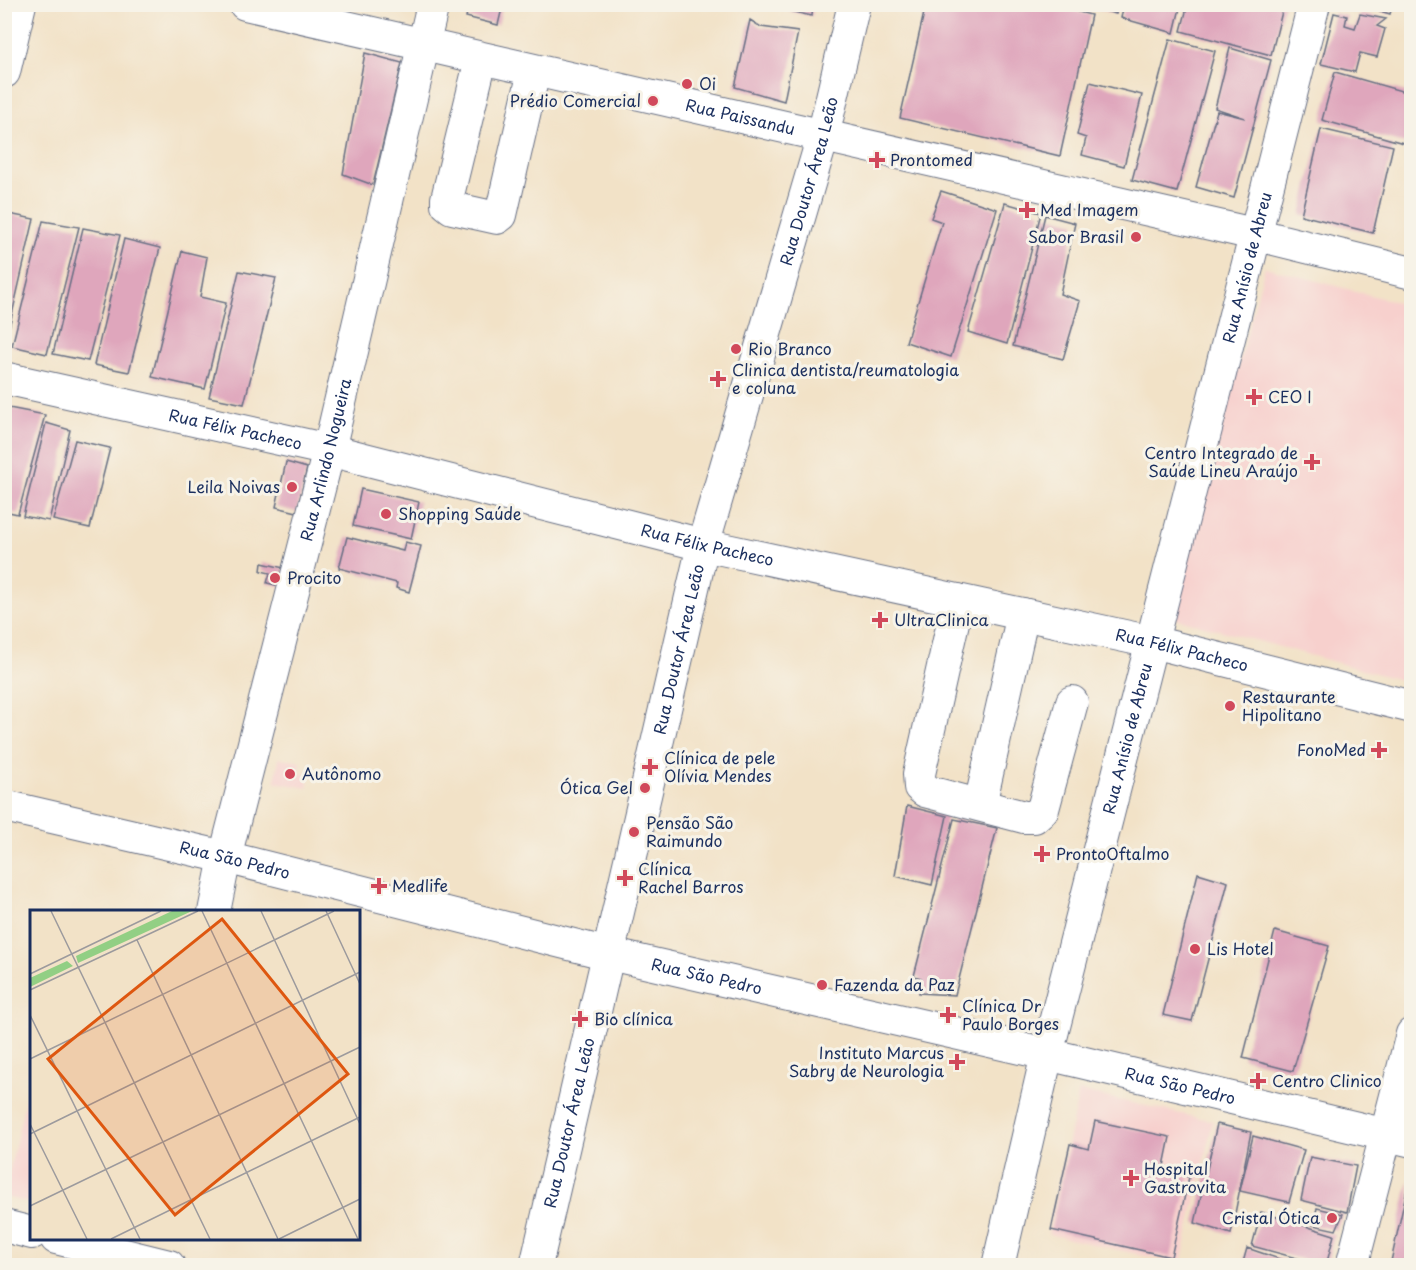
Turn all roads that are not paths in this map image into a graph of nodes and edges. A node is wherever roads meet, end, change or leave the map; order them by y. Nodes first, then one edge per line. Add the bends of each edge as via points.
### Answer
1 (20, 4) edge
2 (245, 4) edge
3 (433, 4) edge
4 (854, 4) edge
5 (1314, 4) edge
6 (424, 45) junction
7 (482, 59) junction
8 (534, 70) junction
9 (4, 72) edge
10 (824, 136) junction
11 (1254, 234) junction
12 (1412, 273) edge
13 (4, 378) edge
14 (329, 450) junction
15 (703, 545) junction
16 (958, 600) junction
17 (1023, 614) junction
18 (1152, 642) junction
19 (1072, 702) dead end
20 (1412, 707) edge
21 (980, 805) junction
22 (4, 806) edge
23 (225, 857) junction
24 (214, 910) edge
25 (609, 954) junction
26 (1412, 1034) edge
27 (1047, 1054) junction
28 (1399, 1138) edge
29 (4, 1226) edge
30 (30, 1232) edge
31 (61, 1240) edge
32 (150, 1257) edge
33 (536, 1266) edge
34 (998, 1266) edge
35 (1352, 1266) edge

1 - 9 street
2 - 6 street, Rua Paissandu
3 - 6 street, Rua Arlindo Nogueira
4 - 10 street, Rua Doutor Área Leão
5 - 11 street, Rua Anísio de Abreu
6 - 7 street, Rua Paissandu
6 - 14 street, Rua Arlindo Nogueira
7 - 8 street, Rua Paissandu
7 - 8 street via 447,204 497,218 501,216
8 - 10 street, Rua Paissandu
10 - 11 street, Rua Paissandu
10 - 15 street, Rua Doutor Área Leão
11 - 12 street, Rua Paissandu
11 - 18 street, Rua Anísio de Abreu
13 - 14 street, Rua Félix Pacheco
14 - 15 street, Rua Félix Pacheco
14 - 23 street, Rua Arlindo Nogueira
15 - 16 street, Rua Félix Pacheco
15 - 25 street, Rua Doutor Área Leão
16 - 17 street, Rua Félix Pacheco
16 - 21 street via 919,774 920,787
17 - 18 street, Rua Félix Pacheco
17 - 21 street
18 - 20 street, Rua Félix Pacheco
18 - 27 street, Rua Anísio de Abreu
19 - 21 street via 1043,809 1034,817 1024,817
22 - 23 street, Rua São Pedro
23 - 24 street, Rua Arlindo Nogueira
23 - 25 street, Rua São Pedro
25 - 27 street, Rua São Pedro
25 - 33 street, Rua Doutor Área Leão
26 - 28 street
27 - 28 street, Rua São Pedro
27 - 34 street, Rua Anísio de Abreu
28 - 35 street
29 - 30 street
31 - 32 street

